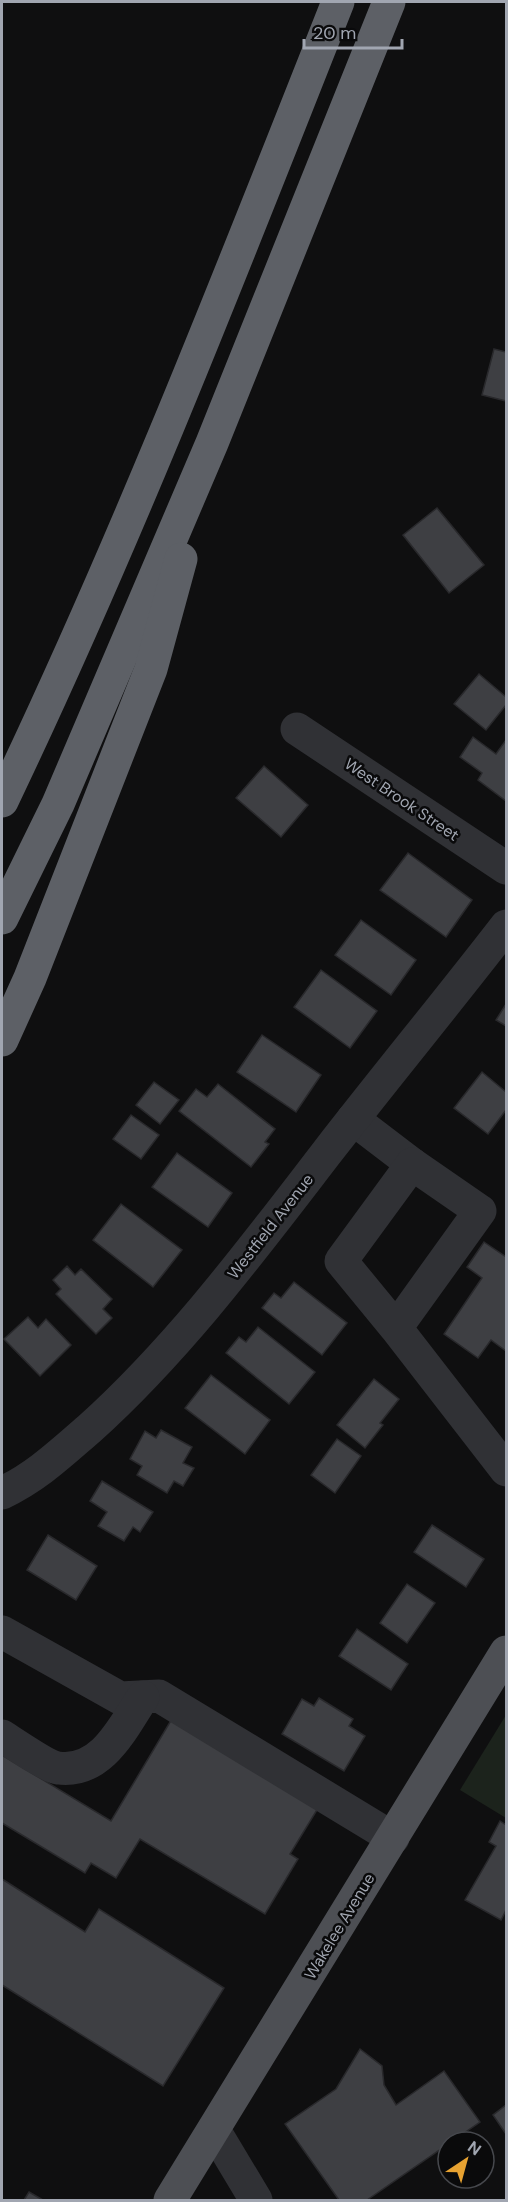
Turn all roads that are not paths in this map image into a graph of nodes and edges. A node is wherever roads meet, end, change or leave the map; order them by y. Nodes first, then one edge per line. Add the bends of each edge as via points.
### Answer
1 (338, 2) edge
2 (388, 2) edge
3 (212, 443) junction
4 (297, 729) dead end
5 (2, 801) edge
6 (507, 868) edge
7 (2, 918) edge
8 (507, 926) edge
9 (2, 1040) edge
10 (353, 1119) junction
11 (412, 1164) junction
12 (396, 1328) junction
13 (507, 1470) edge
14 (2, 1493) edge
15 (2, 1632) edge
16 (507, 1652) edge
17 (143, 1697) junction
18 (2, 1736) edge
19 (393, 1838) junction
20 (214, 2130) junction
21 (170, 2200) edge
22 (256, 2200) edge

1 - 5 highway via 153,462
2 - 3 highway
3 - 7 highway via 58,804
3 - 9 highway via 152,669
4 - 6 street, West Brook Street
8 - 10 street, Westfield Avenue
10 - 11 street
10 - 14 street, Westfield Avenue via 175,1342 116,1404 47,1466
11 - 12 street via 341,1261
11 - 12 street via 480,1211
12 - 13 street
15 - 17 street via 120,1698
16 - 19 main road, Wakelee Avenue
17 - 18 street via 104,1754 86,1764 57,1769
17 - 19 street via 159,1696
19 - 20 main road, Wakelee Avenue
20 - 21 main road, Wakelee Avenue
20 - 22 street

